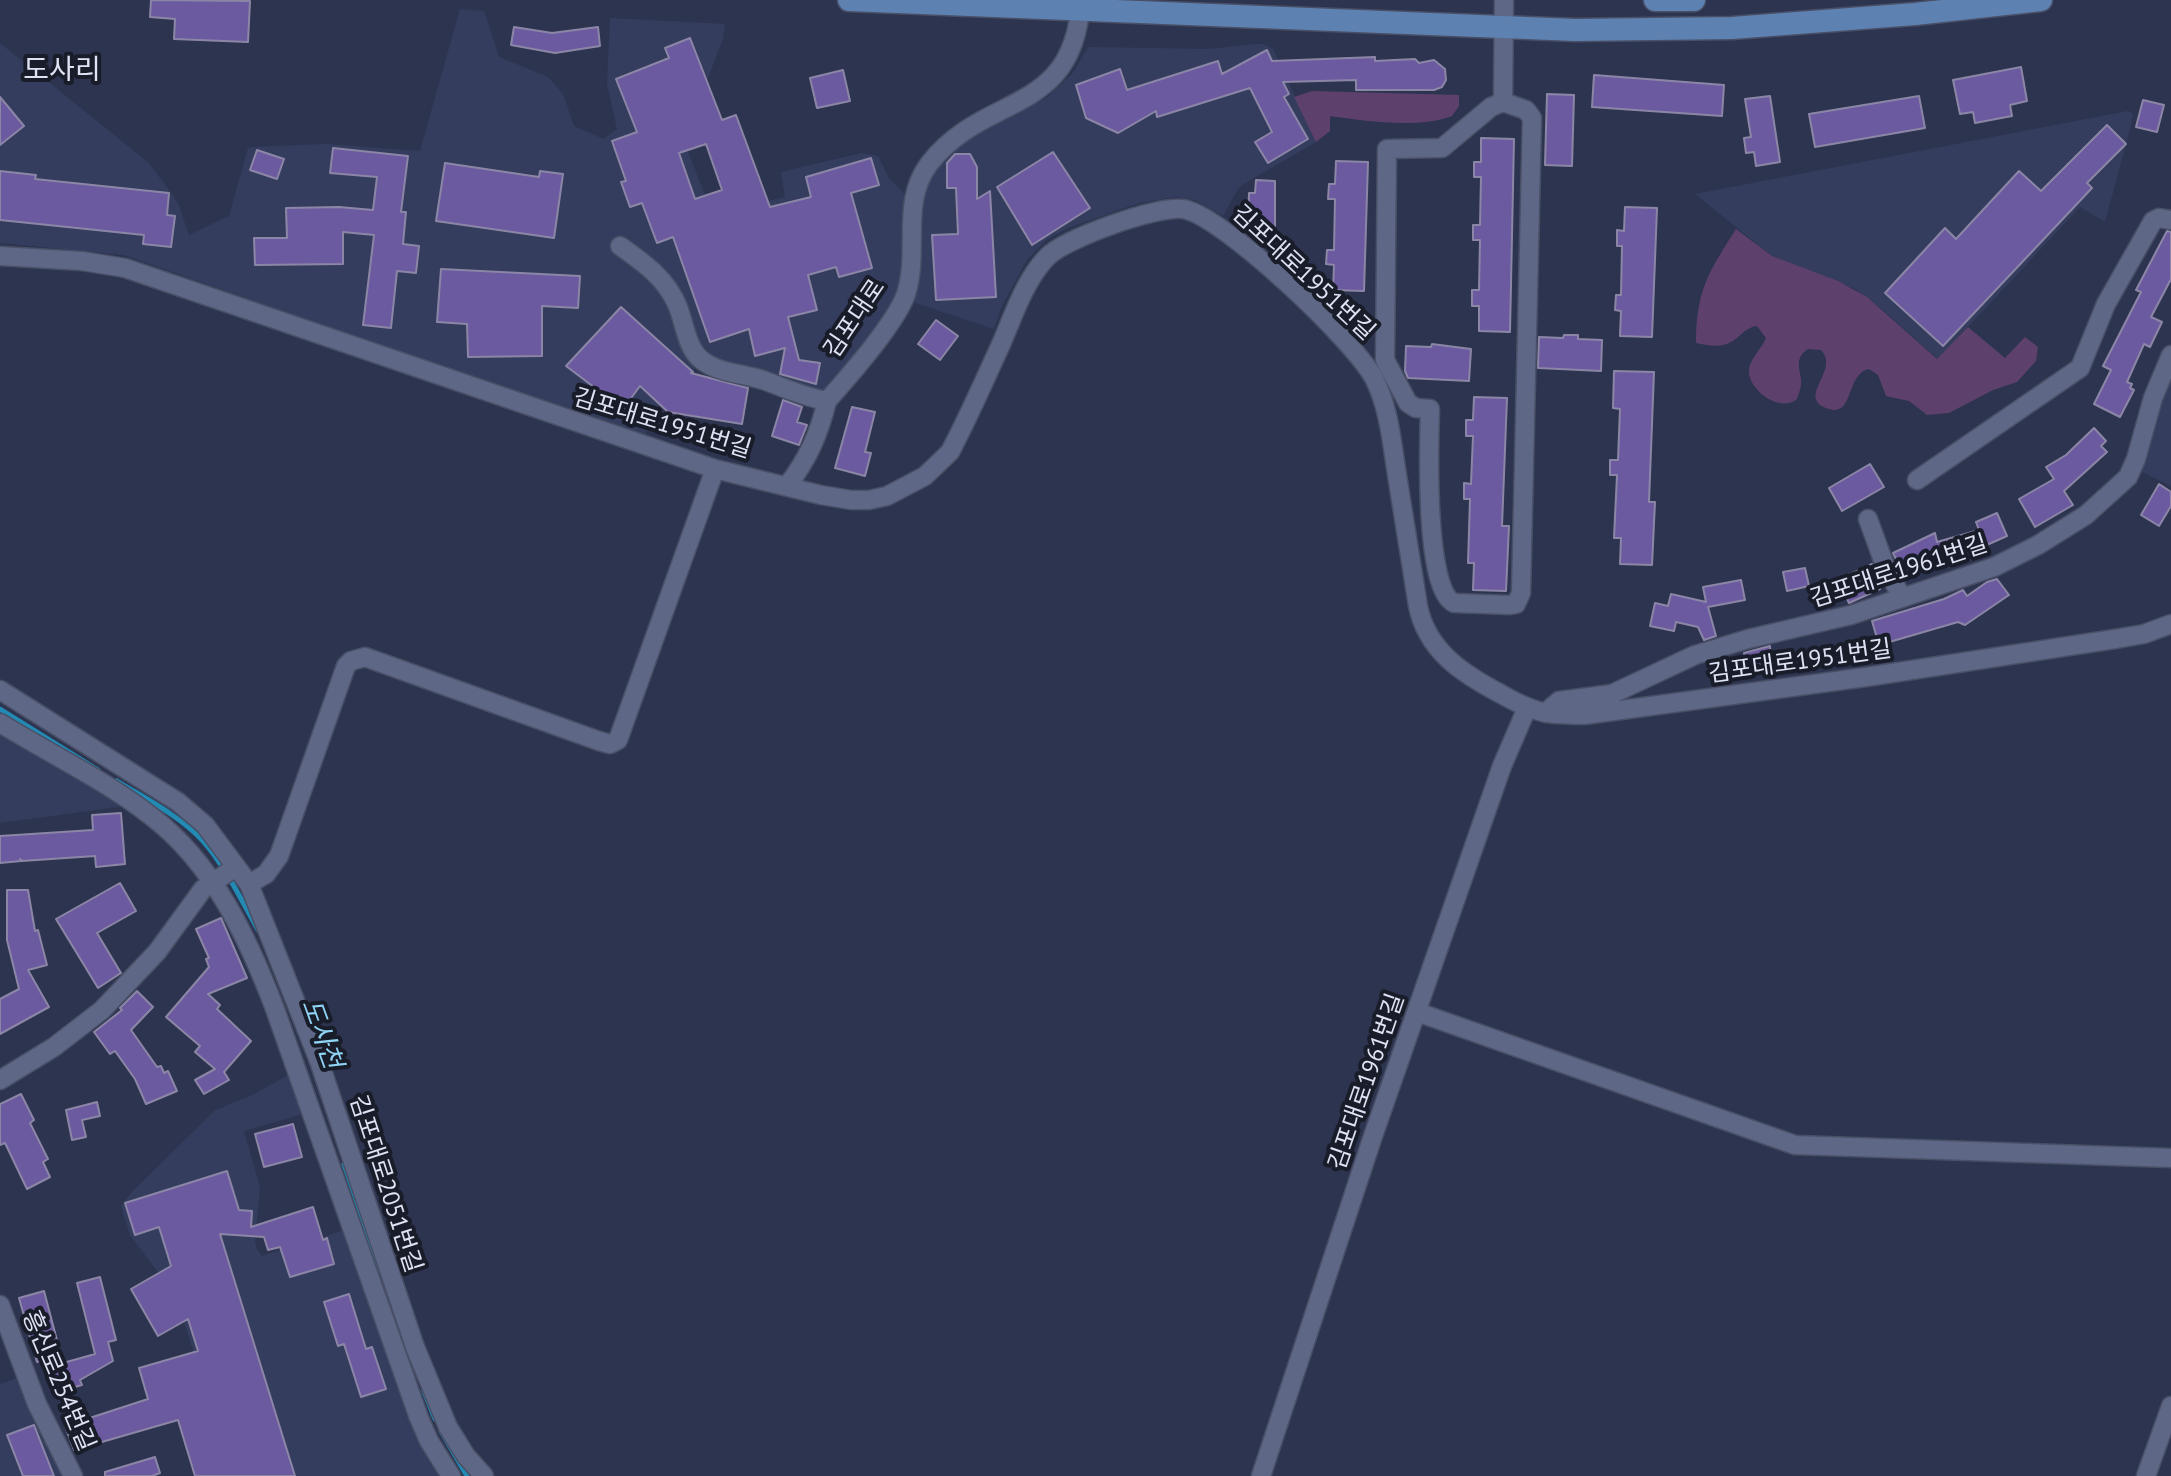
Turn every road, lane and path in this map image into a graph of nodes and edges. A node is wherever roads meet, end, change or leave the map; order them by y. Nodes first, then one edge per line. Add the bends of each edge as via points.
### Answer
1 (849, 0) edge
2 (1504, 0) edge
3 (1655, 0) edge
4 (1694, 0) edge
5 (2041, 0) edge
6 (1081, 5) edge
7 (1503, 28) junction
8 (1503, 102) junction
9 (2171, 220) edge
10 (620, 246) dead end
11 (0, 256) edge
12 (2171, 355) edge
13 (827, 401) junction
14 (715, 469) junction
15 (1917, 480) dead end
16 (787, 486) junction
17 (1868, 519) dead end
18 (1902, 598) junction
19 (2171, 624) edge
20 (0, 690) edge
21 (1536, 710) junction
22 (0, 723) edge
23 (224, 873) junction
24 (249, 884) junction
25 (1417, 1012) junction
26 (0, 1080) edge
27 (2171, 1158) edge
28 (0, 1305) edge
29 (2171, 1406) edge
30 (73, 1476) edge
31 (451, 1476) edge
32 (484, 1476) edge
33 (1261, 1476) edge
34 (2146, 1476) edge

1 - 6 main road
2 - 7 lane
3 - 4 main road
5 - 7 main road via 1732,28
6 - 7 main road
6 - 13 lane, 김포대로 via 1073,43 1056,75 1033,94 968,128 929,165 912,203 904,299
7 - 8 lane
8 - 8 lane via 1529,111 1532,118 1521,593 1510,605 1454,603 1443,593 1429,516 1430,409 1408,403 1385,360 1387,149 1442,148
9 - 15 lane via 2153,221 2106,304 2080,368
10 - 13 lane via 664,281 702,360
11 - 14 lane, 김포대로1951번길 via 82,261 145,274
12 - 18 lane, 김포대로1961번길 via 2133,469 2109,497 2011,560
13 - 16 lane via 816,441
14 - 16 lane, 김포대로1951번길
14 - 24 lane via 618,740 599,741 358,658 346,666 279,856 266,874
16 - 21 lane, 김포대로1951번길 via 869,500 925,476 950,452 1027,286 1048,256 1083,235 1183,209 1236,239 1367,367 1391,434 1424,628 1462,672
17 - 18 lane
18 - 21 lane, 김포대로1961번길 via 1721,647 1612,694 1559,701
19 - 21 lane, 김포대로1951번길 via 2130,637 1866,677 1584,715
20 - 23 lane, 김포대로2051번길 via 178,802 205,825
21 - 25 lane, 김포대로1961번길 via 1502,766
22 - 23 lane via 151,816
23 - 24 lane, 김포대로2051번길
23 - 26 lane via 118,996 54,1047
23 - 31 lane via 419,1418
24 - 32 lane, 김포대로2051번길 via 319,1061 415,1347 448,1427
25 - 27 lane via 1795,1145
25 - 33 lane, 김포대로1961번길
28 - 30 lane, 흥신로254번길 via 37,1404
29 - 34 lane

